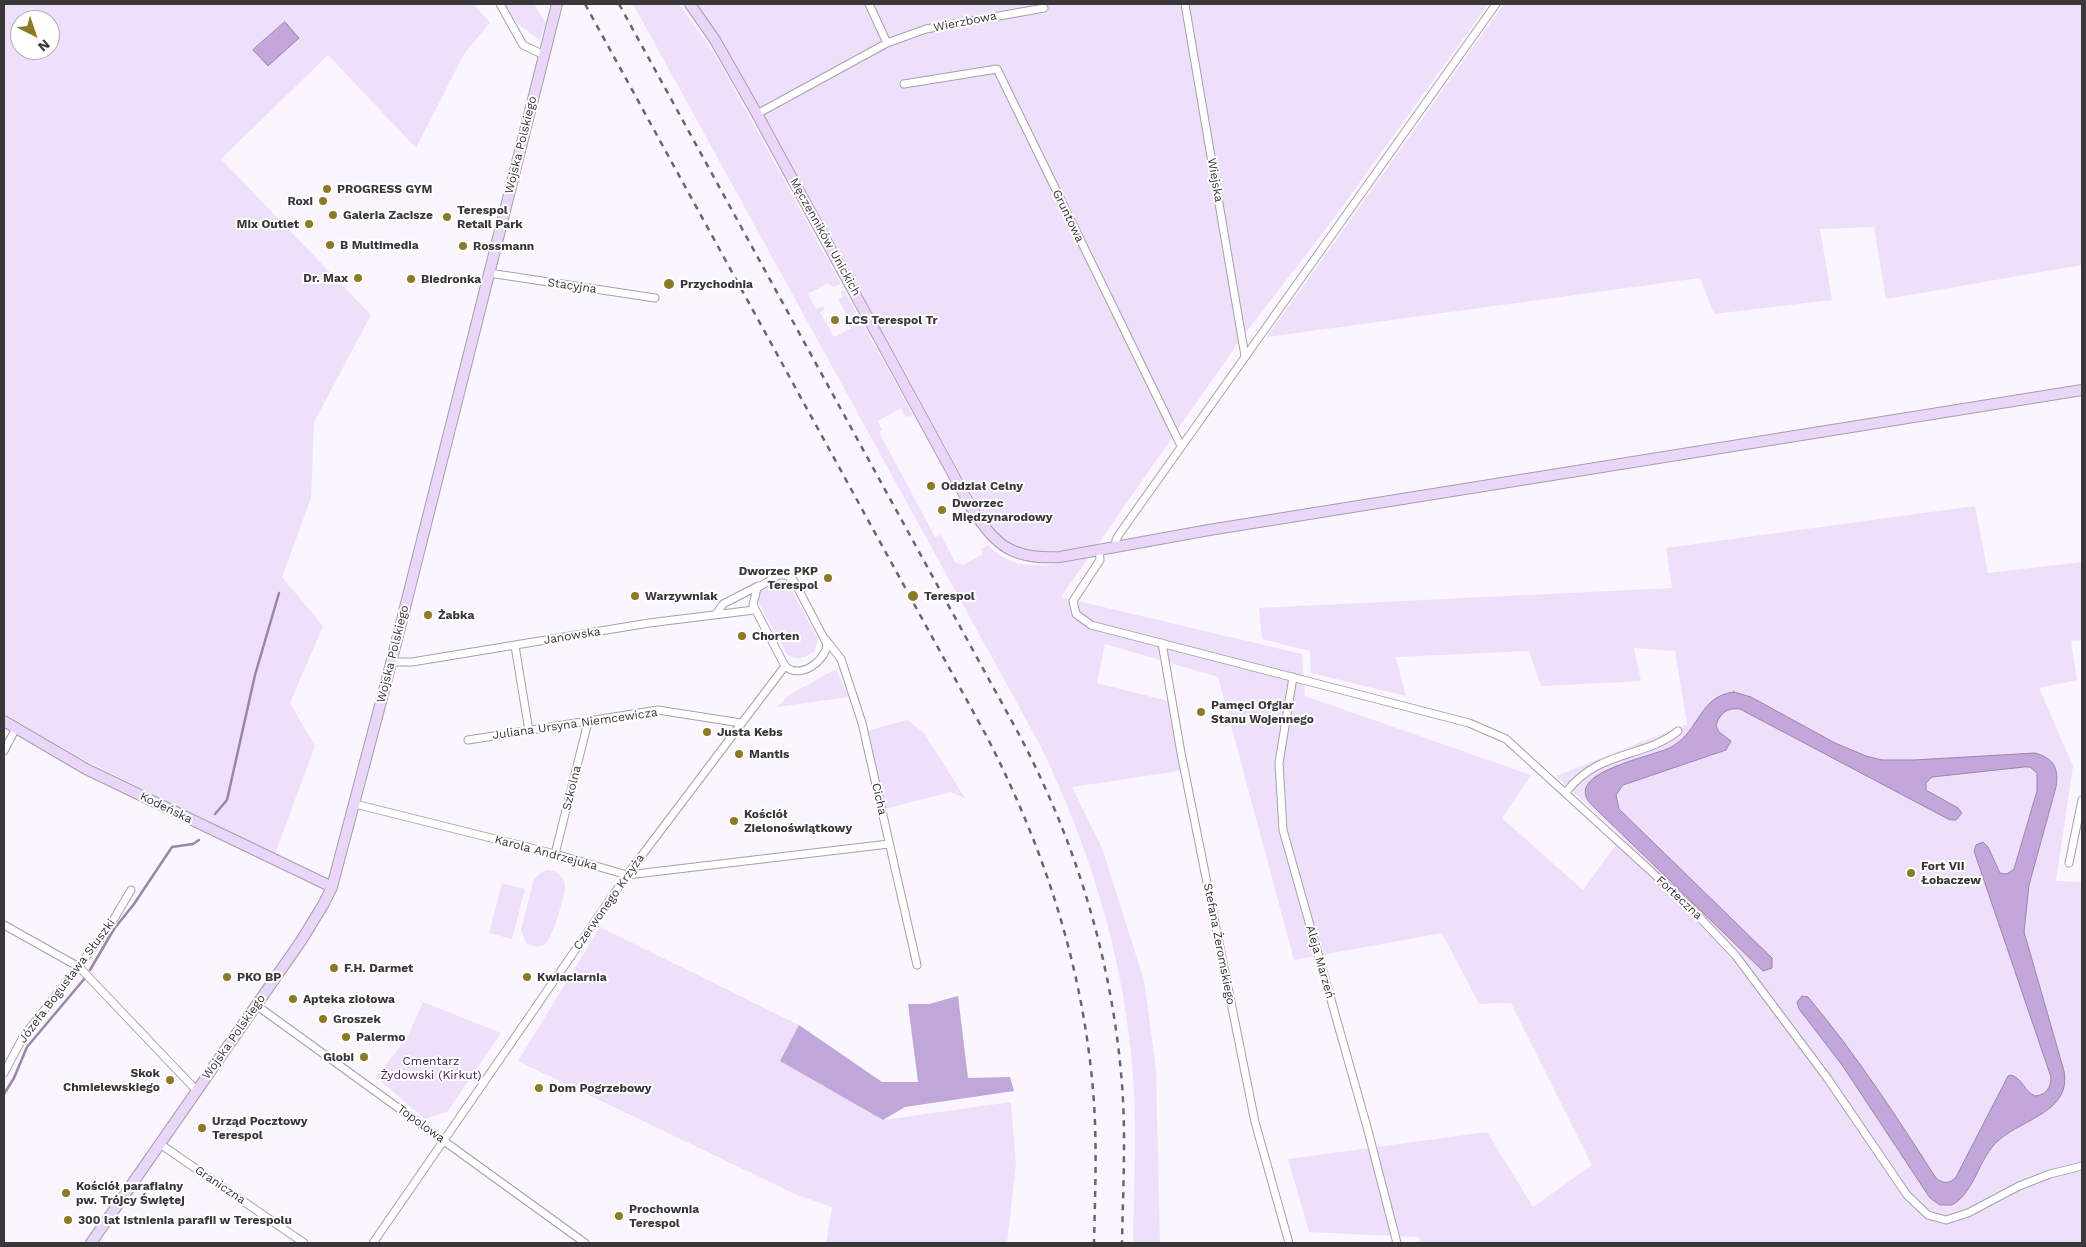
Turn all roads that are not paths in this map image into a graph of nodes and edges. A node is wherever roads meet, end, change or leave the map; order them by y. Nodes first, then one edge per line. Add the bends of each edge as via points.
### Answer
1 (500, 4) edge
2 (557, 4) edge
3 (690, 4) edge
4 (869, 4) edge
5 (1185, 4) edge
6 (1496, 4) edge
7 (1044, 8) dead end
8 (887, 43) junction
9 (544, 55) junction
10 (904, 84) dead end
11 (757, 114) junction
12 (489, 273) junction
13 (655, 298) dead end
14 (1245, 356) junction
15 (2082, 390) edge
16 (1181, 446) junction
17 (1116, 546) junction
18 (1096, 550) junction
19 (760, 585) junction
20 (754, 610) junction
21 (716, 614) junction
22 (826, 640) junction
23 (1162, 643) junction
24 (515, 646) junction
25 (391, 662) junction
26 (785, 666) junction
27 (1293, 677) junction
28 (4, 721) edge
29 (588, 722) junction
30 (740, 723) junction
31 (16, 728) junction
32 (529, 731) junction
33 (1678, 731) dead end
34 (468, 740) dead end
35 (4, 750) edge
36 (1566, 792) junction
37 (2082, 800) edge
38 (355, 804) junction
39 (888, 844) junction
40 (555, 854) junction
41 (2069, 863) dead end
42 (627, 875) junction
43 (332, 887) junction
44 (132, 890) dead end
45 (4, 924) edge
46 (917, 965) dead end
47 (79, 967) junction
48 (256, 1005) junction
49 (4, 1073) edge
50 (197, 1091) junction
51 (443, 1141) junction
52 (160, 1144) junction
53 (2078, 1166) edge
54 (91, 1243) edge
55 (304, 1243) edge
56 (372, 1243) edge
57 (586, 1243) edge
58 (1289, 1243) edge
59 (1397, 1243) edge

1 - 9 street via 523,45
2 - 9 main road, Wojska Polskiego
3 - 11 main road, Męczenników Unickich via 715,40
4 - 8 street
5 - 14 street, Wiejska
6 - 14 street
7 - 8 street, Wierzbowa via 926,30
8 - 11 street, Wierzbowa
9 - 12 main road, Wojska Polskiego
10 - 16 street, Gruntowa via 997,70
11 - 18 main road, Męczenników Unickich via 983,526 1006,548 1030,557 1060,557
12 - 13 street, Stacyjna
12 - 25 main road, Wojska Polskiego
14 - 16 street
15 - 17 main road, Męczenników Unickich
16 - 17 street via 1120,533
17 - 18 main road, Męczenników Unickich
18 - 23 street, Forteczna via 1100,560 1073,601 1076,614 1091,625
19 - 20 street via 753,596
19 - 21 street, Cicha via 722,604
19 - 22 street, Cicha via 779,575 792,579
20 - 21 street, Janowska
20 - 26 street
21 - 24 street, Janowska
22 - 26 street via 826,652 818,662 798,672
22 - 39 street, Cicha via 841,659 862,723
23 - 27 street, Forteczna
23 - 58 street, Stefana Żeromskiego via 1180,753 1255,1122
24 - 25 street, Janowska via 412,662
24 - 32 street
25 - 38 main road, Wojska Polskiego
26 - 30 street, Czerwonego Krzyża
27 - 36 street, Forteczna via 1469,723 1506,739
27 - 59 street, Aleja Marzeń via 1279,763 1283,830
28 - 31 main road, Kodeńska
29 - 30 street, Juliana Ursyna Niemcewicza via 658,710
29 - 32 street, Juliana Ursyna Niemcewicza
29 - 40 street, Szkolna
30 - 42 street, Czerwonego Krzyża
31 - 35 street
31 - 43 main road, Kodeńska via 86,769
32 - 34 street, Juliana Ursyna Niemcewicza
33 - 36 street via 1669,739 1612,758 1586,771
36 - 53 street, Forteczna via 1688,905 1736,956 1828,1079 1907,1194 1928,1215 1946,1220 1968,1214 2020,1186
37 - 41 street
38 - 40 street, Karola Andrzejuka
38 - 43 main road, Wojska Polskiego
39 - 42 street, Karola Andrzejuka
39 - 46 street, Cicha
40 - 42 street, Karola Andrzejuka
42 - 51 street, Czerwonego Krzyża
43 - 48 main road, Wojska Polskiego
44 - 47 street, Józefa Bogusława Słuszki
45 - 47 street
47 - 49 street, Józefa Bogusława Słuszki via 23,1037
47 - 50 street
48 - 50 main road, Wojska Polskiego
48 - 51 street, Topolowa
50 - 52 main road, Wojska Polskiego
51 - 56 street, Czerwonego Krzyża
51 - 57 street, Topolowa
52 - 54 main road, Wojska Polskiego
52 - 55 street, Graniczna

